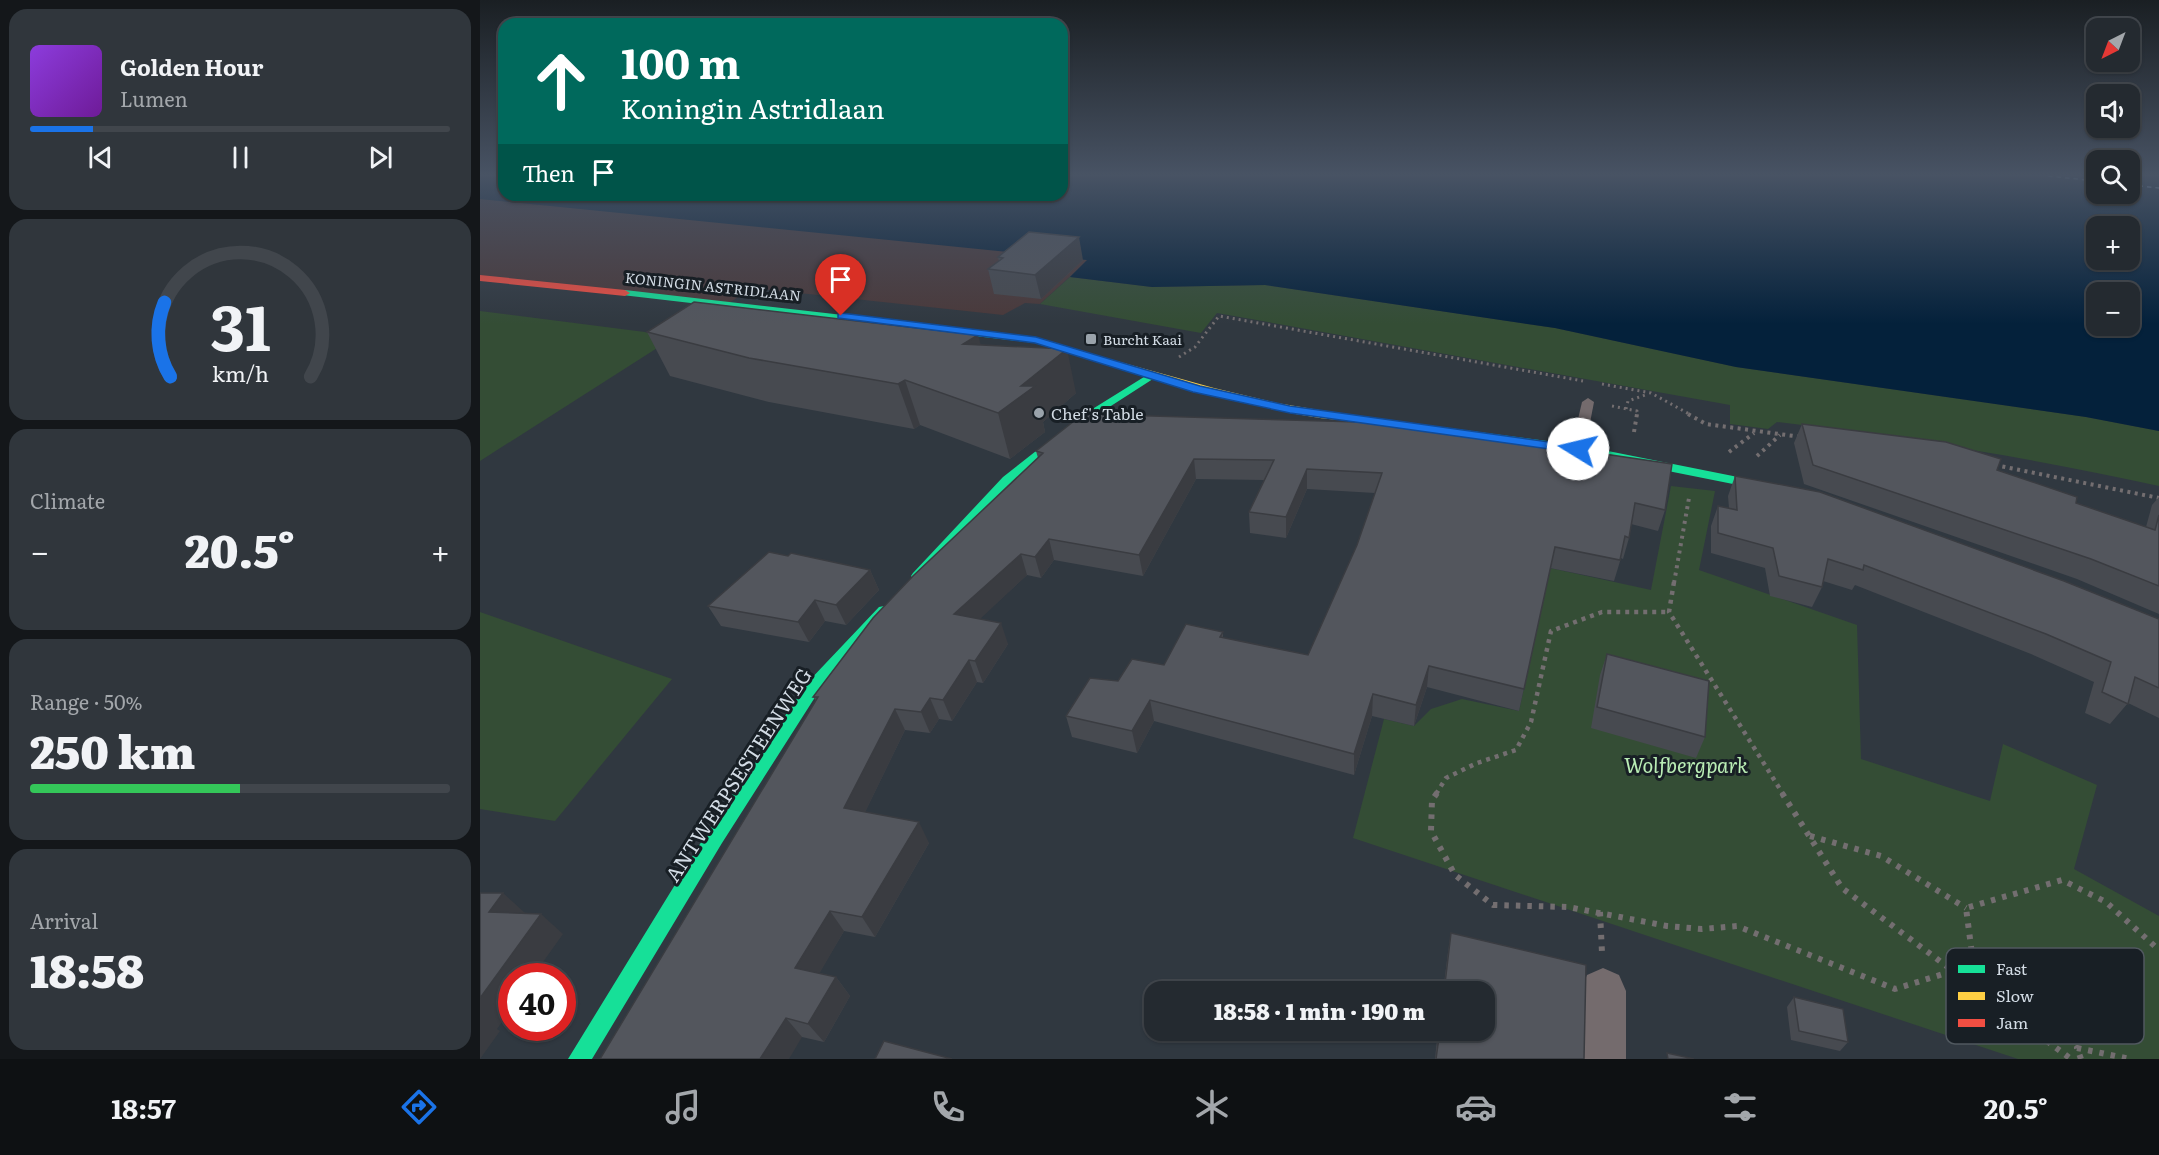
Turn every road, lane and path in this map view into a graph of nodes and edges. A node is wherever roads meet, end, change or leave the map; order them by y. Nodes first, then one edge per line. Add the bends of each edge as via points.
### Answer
1 (480, 278) edge
2 (1152, 375) junction
3 (1651, 393) junction
4 (1588, 402) joint
5 (1626, 409) junction
6 (1755, 432) junction
7 (1644, 436) dead end
8 (1802, 437) edge
9 (1578, 449) junction
10 (1718, 450) dead end
11 (1990, 465) edge
12 (1693, 471) junction
13 (1796, 493) edge
14 (2159, 498) edge
15 (910, 583) edge
16 (894, 601) edge
17 (1669, 612) junction
18 (1809, 836) junction
19 (1966, 908) junction
20 (1971, 948) edge
21 (2159, 950) edge
22 (1946, 966) edge
23 (1946, 973) edge
24 (1603, 991) dead end
25 (2051, 1044) edge
26 (579, 1059) edge
27 (1602, 1059) edge
28 (2071, 1059) edge
29 (2081, 1059) edge
30 (2130, 1059) edge

1 - 2 street, KONINGIN ASTRIDLAAN via 1036,340
2 - 3 path via 1195,347 1219,316
2 - 9 street, KONINGIN ASTRIDLAAN via 1290,410
2 - 15 street via 1082,420 1007,480
3 - 5 path via 1628,401
3 - 6 path via 1706,424
4 - 5 path
4 - 9 lane
5 - 7 path via 1637,411 1633,434
6 - 8 path
6 - 10 path via 1728,452
9 - 12 street, KONINGIN ASTRIDLAAN
11 - 14 path
12 - 13 street, KONINGIN ASTRIDLAAN
12 - 17 path
16 - 26 street, ANTWERPSESTEENWEG via 813,687 715,837
17 - 18 path
17 - 23 path via 1602,612 1551,630 1531,722 1516,750 1446,778 1432,800 1431,831 1455,875 1493,905 1568,907 1667,926 1737,926 1895,988
18 - 19 path via 1881,856
18 - 22 path via 1842,888
19 - 20 path
19 - 21 path via 2062,880 2106,902
24 - 27 street
25 - 28 path
29 - 30 path via 2077,1048

